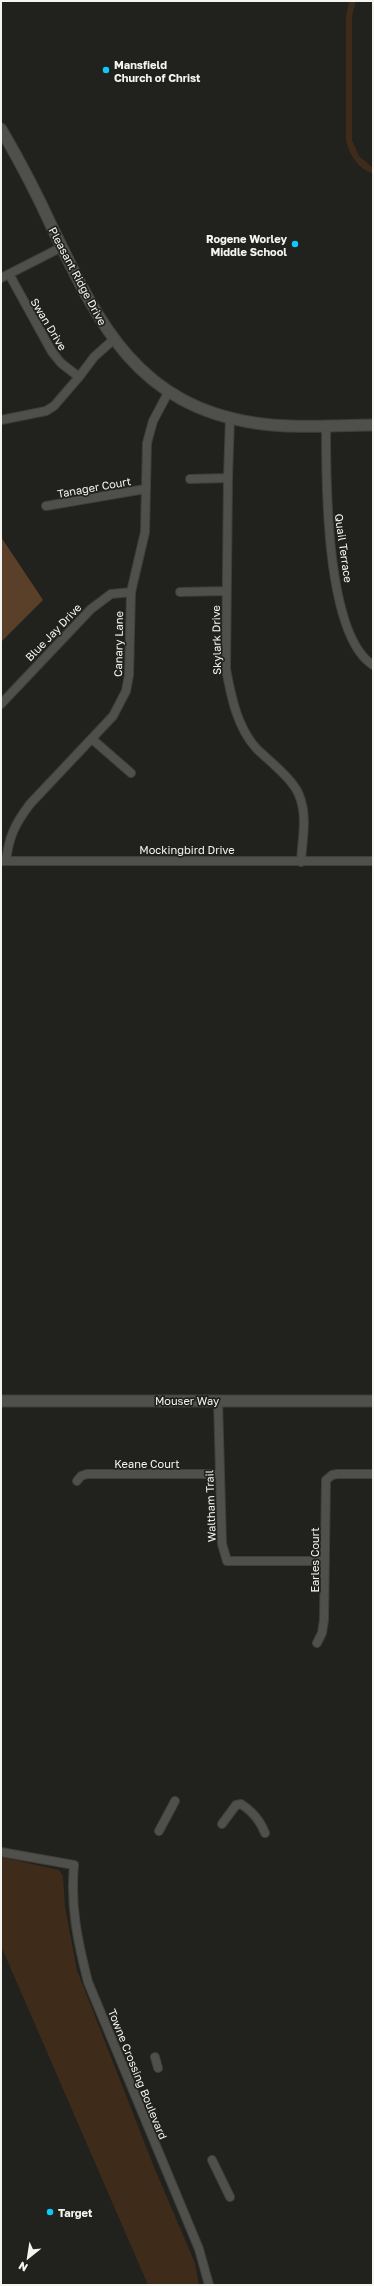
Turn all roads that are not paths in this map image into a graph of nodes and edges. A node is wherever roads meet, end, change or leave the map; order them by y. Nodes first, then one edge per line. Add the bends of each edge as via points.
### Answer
1 (1, 129) edge
2 (62, 247) junction
3 (5, 276) edge
4 (113, 340) junction
5 (79, 377) junction
6 (169, 391) junction
7 (230, 417) junction
8 (1, 420) edge
9 (326, 425) junction
10 (373, 425) edge
11 (228, 478) junction
12 (190, 479) dead end
13 (145, 489) junction
14 (46, 506) dead end
15 (226, 591) junction
16 (131, 592) junction
17 (180, 592) dead end
18 (373, 665) edge
19 (1, 704) edge
20 (92, 739) junction
21 (131, 774) dead end
22 (4, 861) edge
23 (373, 861) edge
24 (301, 862) junction
25 (218, 1400) junction
26 (1, 1401) edge
27 (373, 1401) edge
28 (220, 1474) junction
29 (373, 1474) edge
30 (77, 1481) dead end
31 (325, 1561) junction
32 (317, 1643) dead end
33 (176, 1801) dead end
34 (222, 1824) dead end
35 (159, 1831) dead end
36 (265, 1834) dead end
37 (1, 1852) edge
38 (155, 2058) dead end
39 (158, 2068) dead end
40 (212, 2160) dead end
41 (230, 2197) dead end
42 (209, 2285) edge

1 - 2 street, Pleasant Ridge Drive via 30,180
2 - 3 street
2 - 4 street, Pleasant Ridge Drive via 98,318
3 - 5 street, Swan Drive via 52,352
4 - 5 street via 94,357
4 - 6 street, Pleasant Ridge Drive via 131,361
5 - 8 street via 61,399 46,411
6 - 7 street, Pleasant Ridge Drive via 208,411
6 - 13 street, Canary Lane via 153,421 147,443
7 - 9 street, Pleasant Ridge Drive via 256,423
7 - 11 street, Skylark Drive
9 - 10 street, Pleasant Ridge Drive
9 - 18 street, Quail Terrace via 327,508 335,575 352,640 360,653
11 - 12 street
11 - 15 street, Skylark Drive
13 - 14 street, Tanager Court
13 - 16 street, Canary Lane via 145,532
15 - 17 street
15 - 24 street, Skylark Drive via 226,669 231,696 241,724 255,746 299,794 304,819
16 - 19 street, Blue Jay Drive via 111,594 91,609
16 - 20 street, Canary Lane via 129,675 126,691 114,714
20 - 21 street
20 - 22 street, Canary Lane via 22,814 8,840
22 - 24 street, Mockingbird Drive
23 - 24 street, Mockingbird Drive
25 - 26 street, Mouser Way
25 - 27 street, Mouser Way
25 - 28 street, Waltham Trail
28 - 30 street, Keane Court via 87,1474
28 - 31 street, Waltham Trail via 222,1544 228,1561
29 - 31 street, Earles Court via 337,1474 328,1477 325,1485
31 - 32 street, Earles Court via 324,1627
33 - 35 street
34 - 36 street via 236,1805 241,1804 261,1823
37 - 42 street, Towne Crossing Boulevard via 74,1865 73,1910 88,1982 199,2249
38 - 39 street
40 - 41 street

